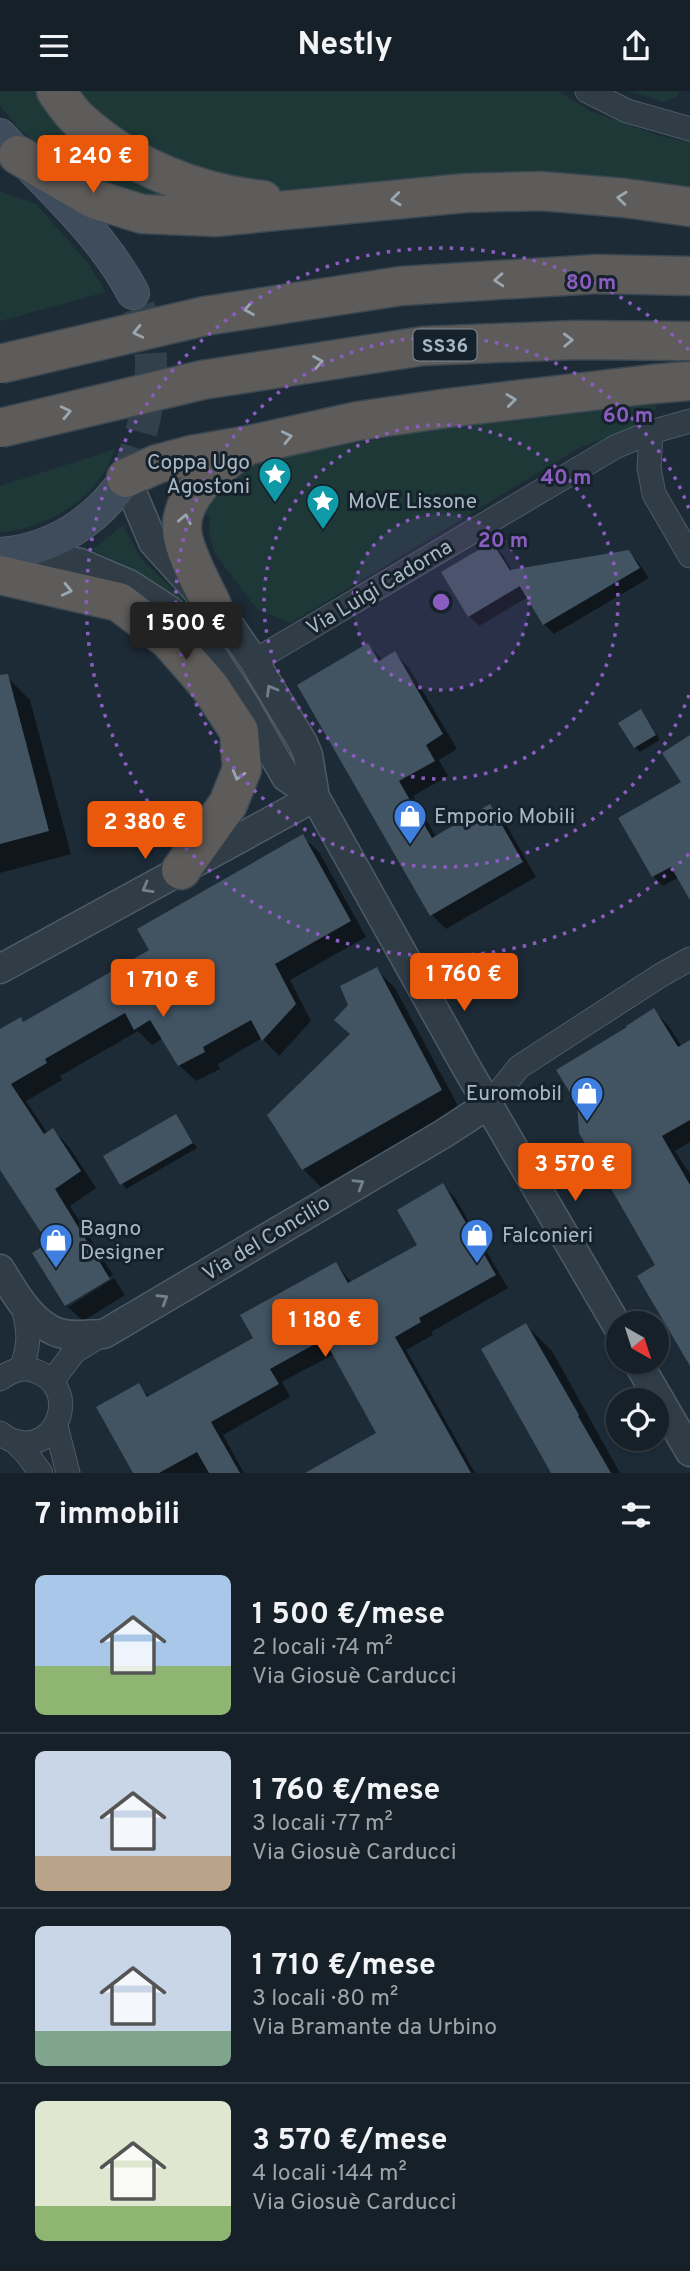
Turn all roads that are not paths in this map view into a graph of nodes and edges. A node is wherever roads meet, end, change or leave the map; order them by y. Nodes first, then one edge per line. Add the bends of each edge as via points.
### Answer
1 (56, 91) edge
2 (587, 91) edge
3 (690, 129) edge
4 (9, 145) edge
5 (328, 206) junction
6 (690, 207) edge
7 (690, 276) edge
8 (133, 293) tunnel mouth
9 (690, 341) edge
10 (0, 364) edge
11 (690, 381) edge
12 (690, 421) edge
13 (0, 428) edge
14 (651, 432) junction
15 (249, 445) junction
16 (126, 478) junction
17 (690, 556) edge
18 (7, 560) edge
19 (212, 605) junction
20 (254, 661) junction
21 (315, 797) junction
22 (181, 870) junction
23 (690, 959) edge
24 (0, 969) edge
25 (489, 1104) junction
26 (0, 1269) edge
27 (22, 1303) junction
28 (609, 1311) edge
29 (104, 1334) junction
30 (10, 1374) edge
31 (645, 1374) edge
32 (52, 1381) junction
33 (55, 1426) junction
34 (7, 1437) edge
35 (690, 1452) edge
36 (41, 1473) edge
37 (68, 1473) edge

1 - 5 highway via 78,119 118,151 174,180 233,197
2 - 3 street via 627,111
4 - 5 highway via 94,199 142,214 215,217
4 - 8 main road via 102,244
6 -> 5 highway via 541,191
7 -> 10 highway, bridge via 597,274 401,286 205,316
13 -> 9 highway, SS36, bridge via 202,380 423,346
15 -> 11 highway via 358,421
12 - 14 street, Via Luigi Cadorna
14 - 17 street via 649,468 654,494
14 - 20 street, Via Luigi Cadorna via 567,474
15 - 16 highway via 157,464
19 -> 15 highway via 193,567 182,530 185,510 219,465
16 - 18 main road via 84,525
16 - 19 street via 153,543
18 - 21 street via 80,563 129,584 169,610 198,637 220,667 286,777
18 -> 22 highway via 119,602 169,640 210,687 239,731 242,769 228,804
19 - 20 street
21 -> 20 street via 303,743
21 - 22 street
21 - 25 street
22 -> 24 street
23 - 25 street via 519,1067
25 - 28 street
29 -> 25 street, Via del Concilio
26 - 27 street
27 - 29 street via 54,1331
27 - 30 street via 29,1331 27,1352
29 - 32 street, Via del Concilio via 74,1352
30 - 32 street via 30,1369
31 - 35 street
32 - 33 street via 61,1405
33 - 34 street via 40,1440 27,1443
33 - 37 street
34 - 36 street

